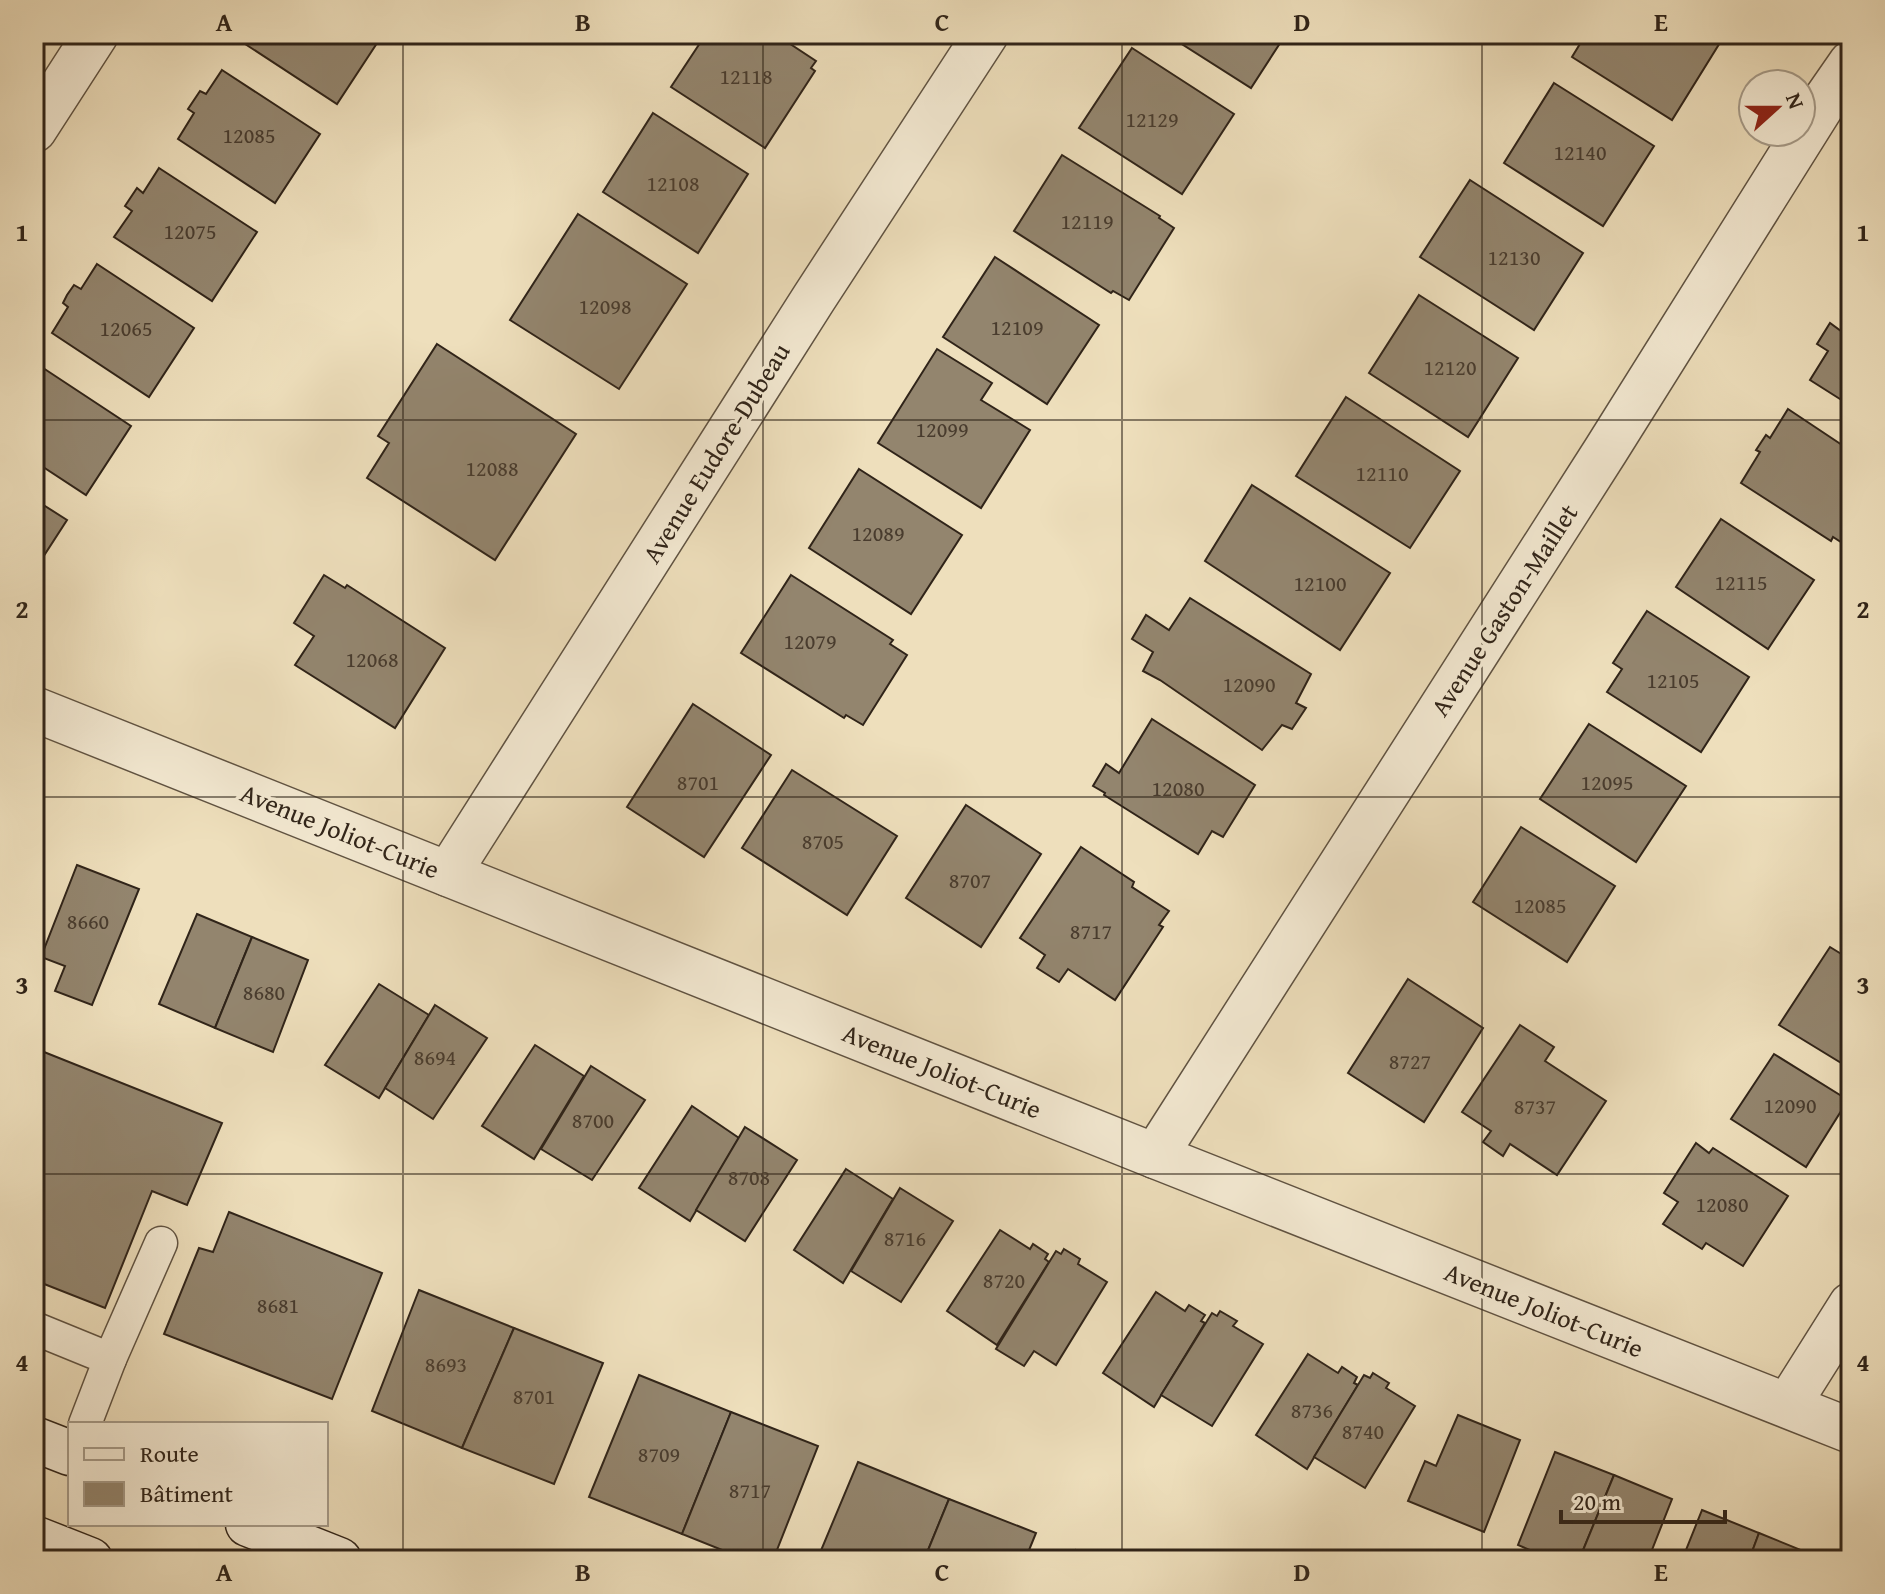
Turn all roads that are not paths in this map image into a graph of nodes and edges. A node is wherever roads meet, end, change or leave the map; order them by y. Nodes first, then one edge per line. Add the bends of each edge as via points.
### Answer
1 (96, 34) edge
2 (986, 34) edge
3 (1851, 63) edge
4 (41, 103) edge
5 (34, 709) edge
6 (448, 874) junction
7 (1155, 1156) junction
8 (161, 1243) dead end
9 (1851, 1305) edge
10 (34, 1328) edge
11 (110, 1359) junction
12 (1788, 1405) junction
13 (86, 1422) edge
14 (1851, 1431) edge
15 (34, 1439) edge
16 (68, 1452) edge
17 (253, 1526) edge
18 (34, 1538) edge
19 (90, 1560) edge
20 (339, 1560) edge

1 - 4 street
2 - 6 street, Avenue Eudore-Dubeau
3 - 7 street, Avenue Gaston-Maillet
5 - 6 street, Avenue Joliot-Curie
6 - 7 street, Avenue Joliot-Curie
7 - 12 street, Avenue Joliot-Curie
8 - 11 lane
9 - 12 street
10 - 11 lane
11 - 13 lane
12 - 14 street, Avenue Joliot-Curie
15 - 16 street
17 - 20 street
18 - 19 street

